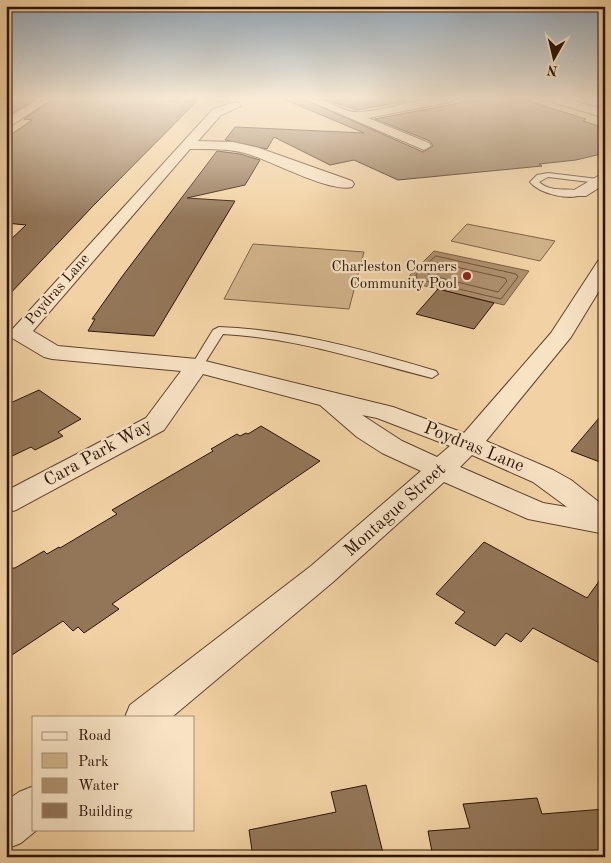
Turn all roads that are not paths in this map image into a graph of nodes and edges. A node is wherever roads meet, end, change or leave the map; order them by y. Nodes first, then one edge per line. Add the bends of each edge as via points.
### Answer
1 (192, 138) edge
2 (406, 138) edge
3 (186, 145) junction
4 (424, 146) dead end
5 (601, 179) edge
6 (346, 184) dead end
7 (580, 193) junction
8 (596, 198) dead end
9 (605, 264) edge
10 (197, 366) junction
11 (432, 374) dead end
12 (329, 400) junction
13 (469, 444) junction
14 (440, 470) junction
15 (6, 503) edge
16 (605, 523) edge
17 (145, 716) edge
18 (32, 808) edge
19 (6, 828) edge

1 - 3 street, Poydras Lane
2 - 4 street
3 - 6 street via 240,147 321,179
3 - 10 street, Poydras Lane via 20,333 52,352
5 - 7 street
5 - 7 lane via 548,175 540,176 534,182 554,192
7 - 8 street
9 - 13 street, Montague Street via 560,336
10 - 11 lane via 219,330 254,331 386,360
10 - 12 street, Poydras Lane
10 - 15 street, Cara Park Way via 155,424
12 - 13 street, Poydras Lane via 384,412
12 - 14 street, Poydras Lane via 366,431
13 - 14 street, Montague Street
13 - 16 street, Poydras Lane via 561,486
14 - 16 street, Poydras Lane via 538,512
14 - 17 street, Montague Street via 322,574
18 - 19 street

